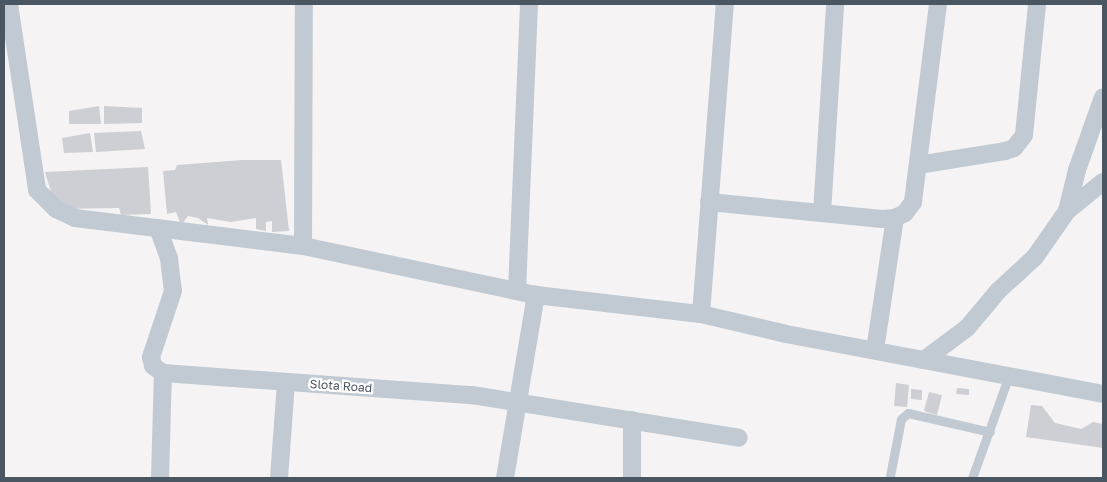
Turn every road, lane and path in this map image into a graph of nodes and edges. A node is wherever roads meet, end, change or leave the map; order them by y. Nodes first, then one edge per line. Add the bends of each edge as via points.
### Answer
1 (9, 4) edge
2 (304, 4) edge
3 (529, 4) edge
4 (725, 4) edge
5 (836, 4) edge
6 (938, 4) edge
7 (1037, 4) edge
8 (1103, 97) edge
9 (918, 165) junction
10 (1103, 182) edge
11 (709, 202) junction
12 (1068, 211) junction
13 (822, 213) junction
14 (895, 218) junction
15 (158, 228) junction
16 (303, 246) junction
17 (518, 291) junction
18 (536, 295) junction
19 (701, 314) junction
20 (875, 350) junction
21 (924, 360) junction
22 (163, 373) junction
23 (1009, 375) junction
24 (286, 382) junction
25 (1103, 394) edge
26 (519, 400) junction
27 (632, 420) junction
28 (990, 432) junction
29 (740, 438) dead end
30 (890, 476) dead end
31 (160, 478) edge
32 (279, 478) edge
33 (505, 478) edge
34 (632, 478) edge
35 (972, 478) edge

1 - 15 street via 37,190 56,209 75,218
2 - 16 street
3 - 17 street
4 - 11 street
5 - 13 street
6 - 9 street
7 - 9 street via 1024,135 1014,148 1004,151
8 - 12 street via 1077,170
9 - 14 street via 913,202 905,213
10 - 12 street
11 - 13 street
11 - 19 street
12 - 21 street via 1035,257 998,291 966,328
13 - 14 street
14 - 20 street
15 - 16 street
15 - 22 street via 169,259 173,291 151,357 153,366
16 - 17 street
17 - 18 street
18 - 19 street
18 - 26 street
19 - 20 street
20 - 21 street
21 - 23 street
22 - 24 street, Slota Road
22 - 31 street
23 - 25 street
23 - 28 lane
24 - 26 street, Slota Road
24 - 32 street
26 - 27 street, Slota Road
26 - 33 street
27 - 29 street, Slota Road
27 - 34 street
28 - 30 lane via 908,413 901,419
28 - 35 lane

